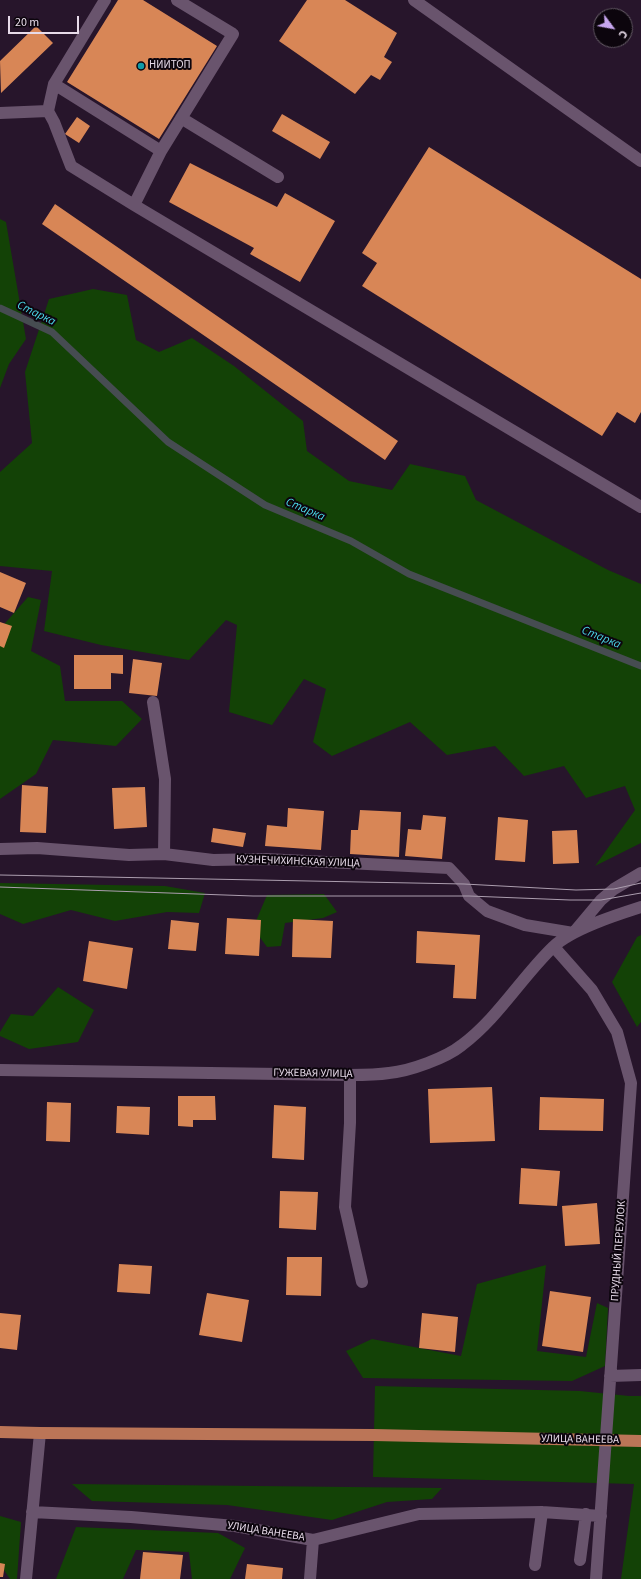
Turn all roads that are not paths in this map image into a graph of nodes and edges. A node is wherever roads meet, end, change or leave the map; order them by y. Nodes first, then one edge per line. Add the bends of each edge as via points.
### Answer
1 (105, 0) edge
2 (177, 0) edge
3 (414, 0) edge
4 (54, 84) junction
5 (48, 111) junction
6 (0, 113) edge
7 (181, 118) junction
8 (161, 151) junction
9 (641, 161) edge
10 (278, 177) dead end
11 (134, 205) junction
12 (641, 507) edge
13 (153, 702) dead end
14 (0, 849) edge
15 (164, 854) junction
16 (641, 873) edge
17 (641, 907) edge
18 (573, 934) junction
19 (554, 947) junction
20 (0, 1070) edge
21 (350, 1075) junction
22 (362, 1282) dead end
23 (641, 1375) edge
24 (610, 1376) junction
25 (0, 1432) edge
26 (40, 1433) junction
27 (641, 1442) edge
28 (32, 1512) junction
29 (542, 1512) junction
30 (586, 1514) junction
31 (600, 1516) junction
32 (314, 1540) junction
33 (580, 1560) dead end
34 (535, 1565) dead end
35 (26, 1579) edge
36 (310, 1579) edge
37 (596, 1579) edge

1 - 4 street
2 - 7 street via 233,34
3 - 9 street
4 - 5 street
4 - 8 street
5 - 6 street
5 - 11 street via 71,166
7 - 8 street
7 - 10 street
8 - 11 street
11 - 12 street
13 - 15 street via 165,779
14 - 15 street, КУЗНЕЧИХИНСКАЯ УЛИЦА via 37,848 129,855
15 - 18 street, КУЗНЕЧИХИНСКАЯ УЛИЦА via 213,860 265,858 449,868 464,884 469,896 487,911 525,925
16 - 18 street via 601,900
17 - 18 street
18 - 19 street, ГУЖЕВАЯ УЛИЦА
19 - 21 street, ГУЖЕВАЯ УЛИЦА via 488,1021 462,1046 431,1062 391,1073
19 - 24 street, ПРУДНЫЙ ПЕРЕУЛОК via 592,990 617,1032 631,1083
20 - 21 street, ГУЖЕВАЯ УЛИЦА
21 - 22 street via 345,1206
23 - 24 street
24 - 31 street, ПРУДНЫЙ ПЕРЕУЛОК
25 - 26 main road, УЛИЦА ВАНЕЕВА
26 - 27 main road, УЛИЦА ВАНЕЕВА via 374,1435
26 - 28 street
28 - 32 street, УЛИЦА ВАНЕЕВА via 235,1526
28 - 35 street
29 - 30 street, УЛИЦА ВАНЕЕВА
29 - 32 street, УЛИЦА ВАНЕЕВА via 419,1514
29 - 34 street
30 - 31 street, УЛИЦА ВАНЕЕВА
30 - 33 street
31 - 37 street, ПРУДНЫЙ ПЕРЕУЛОК
32 - 36 street

